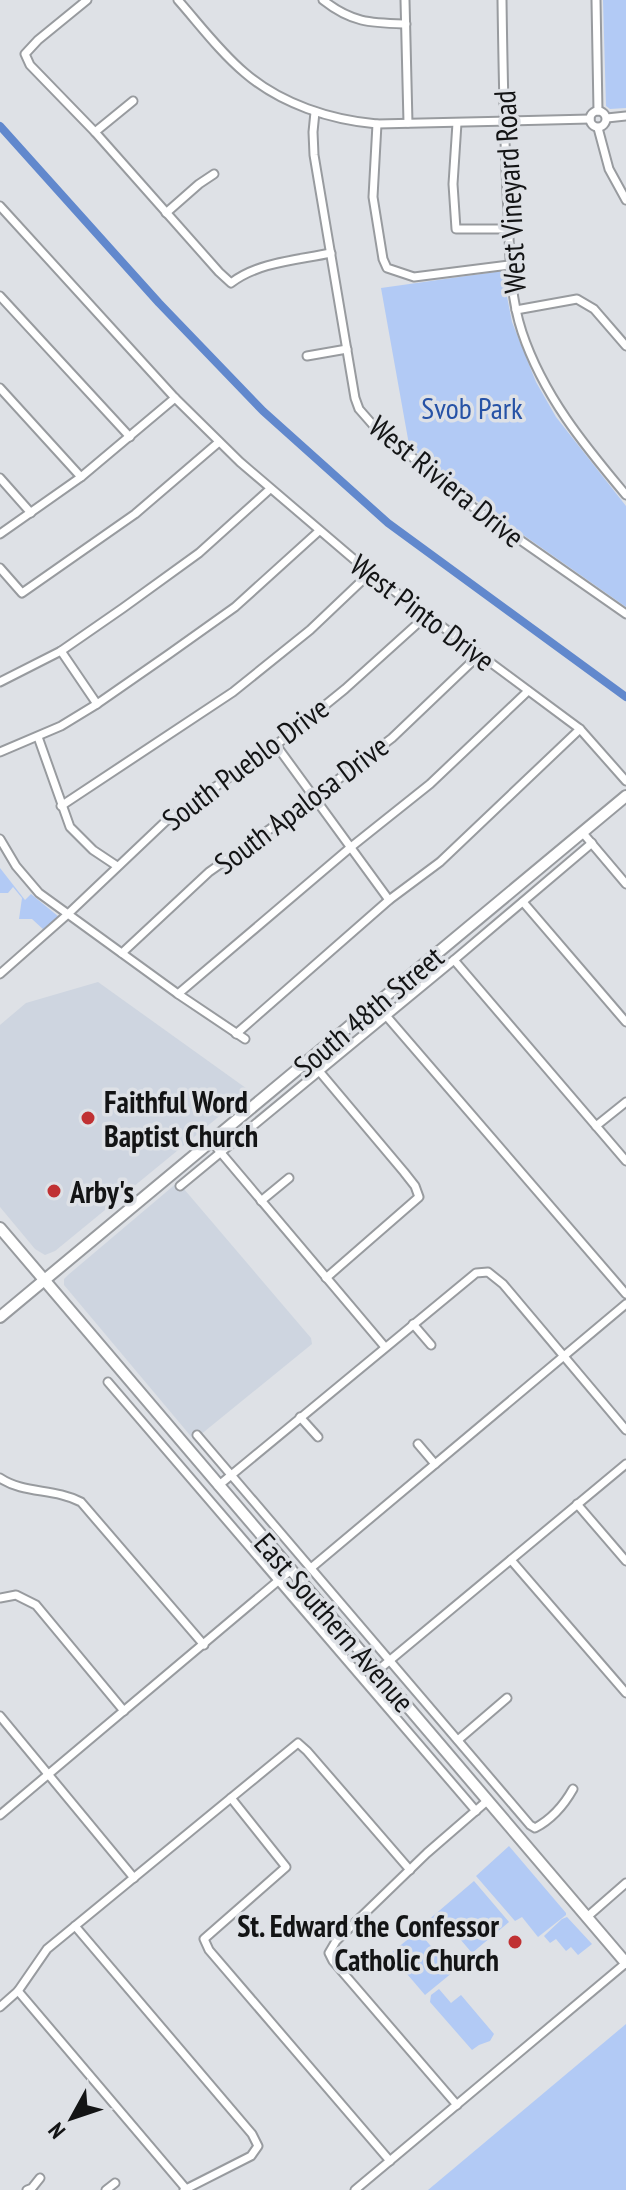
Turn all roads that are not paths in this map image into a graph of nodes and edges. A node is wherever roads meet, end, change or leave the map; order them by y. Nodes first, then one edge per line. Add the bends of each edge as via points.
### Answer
1 (87, 0) edge
2 (178, 0) edge
3 (323, 0) edge
4 (405, 0) edge
5 (502, 0) edge
6 (596, 0) edge
7 (406, 24) junction
8 (133, 101) dead end
9 (598, 111) junction
10 (315, 112) junction
11 (626, 116) edge
12 (607, 118) junction
13 (590, 119) junction
14 (504, 122) junction
15 (408, 123) junction
16 (457, 123) junction
17 (377, 124) junction
18 (598, 128) junction
19 (95, 132) junction
20 (214, 174) dead end
21 (626, 200) edge
22 (0, 206) edge
23 (166, 213) junction
24 (509, 229) junction
25 (331, 253) junction
26 (509, 265) junction
27 (0, 296) edge
28 (516, 310) junction
29 (626, 346) edge
30 (347, 349) junction
31 (307, 356) dead end
32 (0, 388) edge
33 (175, 398) junction
34 (130, 437) junction
35 (219, 442) junction
36 (81, 477) junction
37 (0, 478) edge
38 (270, 489) junction
39 (626, 495) edge
40 (31, 513) junction
41 (319, 531) junction
42 (0, 534) edge
43 (0, 568) edge
44 (370, 573) junction
45 (626, 614) edge
46 (426, 616) junction
47 (61, 651) junction
48 (479, 655) junction
49 (0, 682) edge
50 (528, 691) junction
51 (97, 704) junction
52 (580, 729) junction
53 (38, 737) junction
54 (276, 745) junction
55 (0, 752) edge
56 (626, 781) edge
57 (626, 796) edge
58 (314, 798) junction
59 (61, 806) junction
60 (582, 832) junction
61 (0, 839) edge
62 (592, 843) junction
63 (351, 847) junction
64 (117, 866) junction
65 (626, 883) edge
66 (389, 900) junction
67 (523, 902) junction
68 (68, 914) junction
69 (122, 953) junction
70 (454, 960) junction
71 (0, 974) edge
72 (178, 994) junction
73 (376, 1004) junction
74 (385, 1015) junction
75 (626, 1022) edge
76 (236, 1034) junction
77 (245, 1039) dead end
78 (319, 1071) junction
79 (626, 1102) edge
80 (596, 1126) junction
81 (211, 1141) junction
82 (220, 1153) junction
83 (626, 1161) edge
84 (289, 1178) dead end
85 (180, 1186) dead end
86 (261, 1201) junction
87 (0, 1228) edge
88 (326, 1278) junction
89 (43, 1281) junction
90 (626, 1294) edge
91 (626, 1304) edge
92 (0, 1317) edge
93 (413, 1324) junction
94 (431, 1345) dead end
95 (385, 1347) junction
96 (564, 1356) junction
97 (108, 1382) dead end
98 (300, 1417) junction
99 (626, 1430) edge
100 (197, 1435) dead end
101 (318, 1437) dead end
102 (418, 1444) dead end
103 (435, 1464) junction
104 (626, 1464) edge
105 (231, 1475) junction
106 (0, 1478) edge
107 (218, 1486) junction
108 (577, 1504) junction
109 (511, 1560) junction
110 (626, 1561) edge
111 (311, 1568) junction
112 (291, 1570) junction
113 (279, 1581) junction
114 (0, 1598) edge
115 (204, 1645) junction
116 (390, 1661) junction
117 (377, 1671) junction
118 (626, 1693) edge
119 (507, 1698) dead end
120 (124, 1711) junction
121 (0, 1716) edge
122 (458, 1740) junction
123 (49, 1774) junction
124 (573, 1789) dead end
125 (231, 1798) junction
126 (487, 1801) junction
127 (476, 1811) junction
128 (0, 1815) edge
129 (410, 1870) junction
130 (134, 1878) junction
131 (626, 1883) edge
132 (587, 1917) junction
133 (75, 1926) junction
134 (626, 1963) edge
135 (18, 1991) junction
136 (0, 2007) edge
137 (457, 2105) junction
138 (390, 2161) junction
139 (40, 2178) dead end
140 (115, 2183) dead end
141 (186, 2189) edge
142 (27, 2190) edge
143 (106, 2190) edge
144 (355, 2190) edge

1 - 19 street via 25,54
2 - 10 street via 247,75
3 - 7 street via 338,12 369,23
4 - 7 street
5 - 14 street, West Vineyard Road
6 - 9 street
7 - 15 street
8 - 19 street
9 - 12 street
9 - 13 street
10 - 17 street
10 - 25 street, West Riviera Drive via 314,155
11 - 12 street
12 - 18 street
13 - 14 street
13 - 18 street
14 - 16 street
14 - 24 street, West Vineyard Road
15 - 16 street
15 - 17 street
16 - 24 street via 456,229
17 - 26 street via 373,197 387,268 414,277
18 - 21 street via 609,169
19 - 23 street
20 - 23 street
22 - 33 street, West Pinto Drive
23 - 25 street via 231,283 256,268
24 - 26 street, West Vineyard Road
25 - 30 street, West Riviera Drive
26 - 28 street, West Vineyard Road
27 - 34 street
28 - 29 street via 577,299 594,309
28 - 39 street, West Vineyard Road via 558,408
30 - 31 street
30 - 45 street, West Riviera Drive via 355,398 373,425 473,507
32 - 36 street
33 - 34 street
33 - 35 street, West Pinto Drive
34 - 36 street
35 - 38 street, West Pinto Drive
35 - 43 street via 135,514 22,593
36 - 40 street
37 - 40 street
38 - 41 street, West Pinto Drive
38 - 47 street via 199,553
40 - 42 street
41 - 44 street, West Pinto Drive
41 - 51 street via 235,607
44 - 46 street, West Pinto Drive
44 - 59 street via 233,692
46 - 48 street, West Pinto Drive
46 - 54 street, South Pueblo Drive
47 - 49 street
47 - 51 street
48 - 50 street, West Pinto Drive
48 - 58 street, South Apalosa Drive via 392,738
50 - 52 street, West Pinto Drive
50 - 63 street via 430,784
51 - 53 street
52 - 56 street, West Pinto Drive
52 - 66 street via 440,862
53 - 55 street
53 - 59 street
54 - 58 street
54 - 64 street, South Pueblo Drive via 166,821
57 - 60 main road, South 48th Street
58 - 63 street
58 - 69 street, South Apalosa Drive via 209,872
59 - 64 street via 70,827
60 - 62 street
60 - 73 main road, South 48th Street
61 - 68 street via 39,893
62 - 65 street
62 - 67 street, South 48th Street
63 - 66 street
63 - 72 street
64 - 68 street, South Pueblo Drive
66 - 76 street
67 - 70 street, South 48th Street
67 - 75 street
68 - 69 street
68 - 71 street, South Pueblo Drive
69 - 72 street
70 - 74 street, South 48th Street
70 - 80 street
72 - 76 street
73 - 74 street
73 - 81 main road, South 48th Street
74 - 78 street, South 48th Street
74 - 90 street
76 - 77 street
78 - 82 street, South 48th Street
78 - 88 street via 419,1197
79 - 80 street
80 - 83 street
81 - 82 street
81 - 89 main road, South 48th Street
82 - 85 street, South 48th Street
82 - 86 street
84 - 86 street
86 - 88 street
87 - 89 main road, East Southern Avenue
88 - 95 street
89 - 92 main road, South 48th Street
89 - 107 main road, East Southern Avenue
91 - 96 street
93 - 94 street
93 - 95 street
93 - 96 street via 476,1273 488,1272
95 - 98 street
96 - 99 street
96 - 103 street
97 - 113 street, East Southern Avenue
98 - 101 street
98 - 105 street
100 - 105 street, East Southern Avenue
102 - 103 street
103 - 111 street
104 - 108 street
105 - 107 street
105 - 111 street, East Southern Avenue
106 - 115 street via 81,1502
107 - 112 main road, East Southern Avenue
108 - 109 street
108 - 110 street
109 - 116 street
109 - 118 street
111 - 116 street, East Southern Avenue
112 - 113 street
112 - 117 main road, East Southern Avenue
113 - 115 street
113 - 127 street, East Southern Avenue
114 - 120 street via 16,1595 36,1605
115 - 120 street
116 - 117 street
116 - 122 street, East Southern Avenue
117 - 126 main road, East Southern Avenue
119 - 122 street
120 - 123 street
121 - 123 street
122 - 124 street, East Southern Avenue via 535,1828 565,1804
123 - 128 street
123 - 130 street
125 - 129 street via 298,1743
125 - 130 street
125 - 138 street via 286,1867 204,1939
126 - 127 street
126 - 132 main road, East Southern Avenue
127 - 129 street
129 - 137 street via 329,1953
130 - 133 street
131 - 132 street
132 - 134 main road, East Southern Avenue
133 - 135 street via 47,1949
133 - 141 street via 258,2146 251,2156
134 - 137 street
135 - 136 street
135 - 141 street
137 - 138 street
138 - 144 street
139 - 142 street
140 - 143 street

